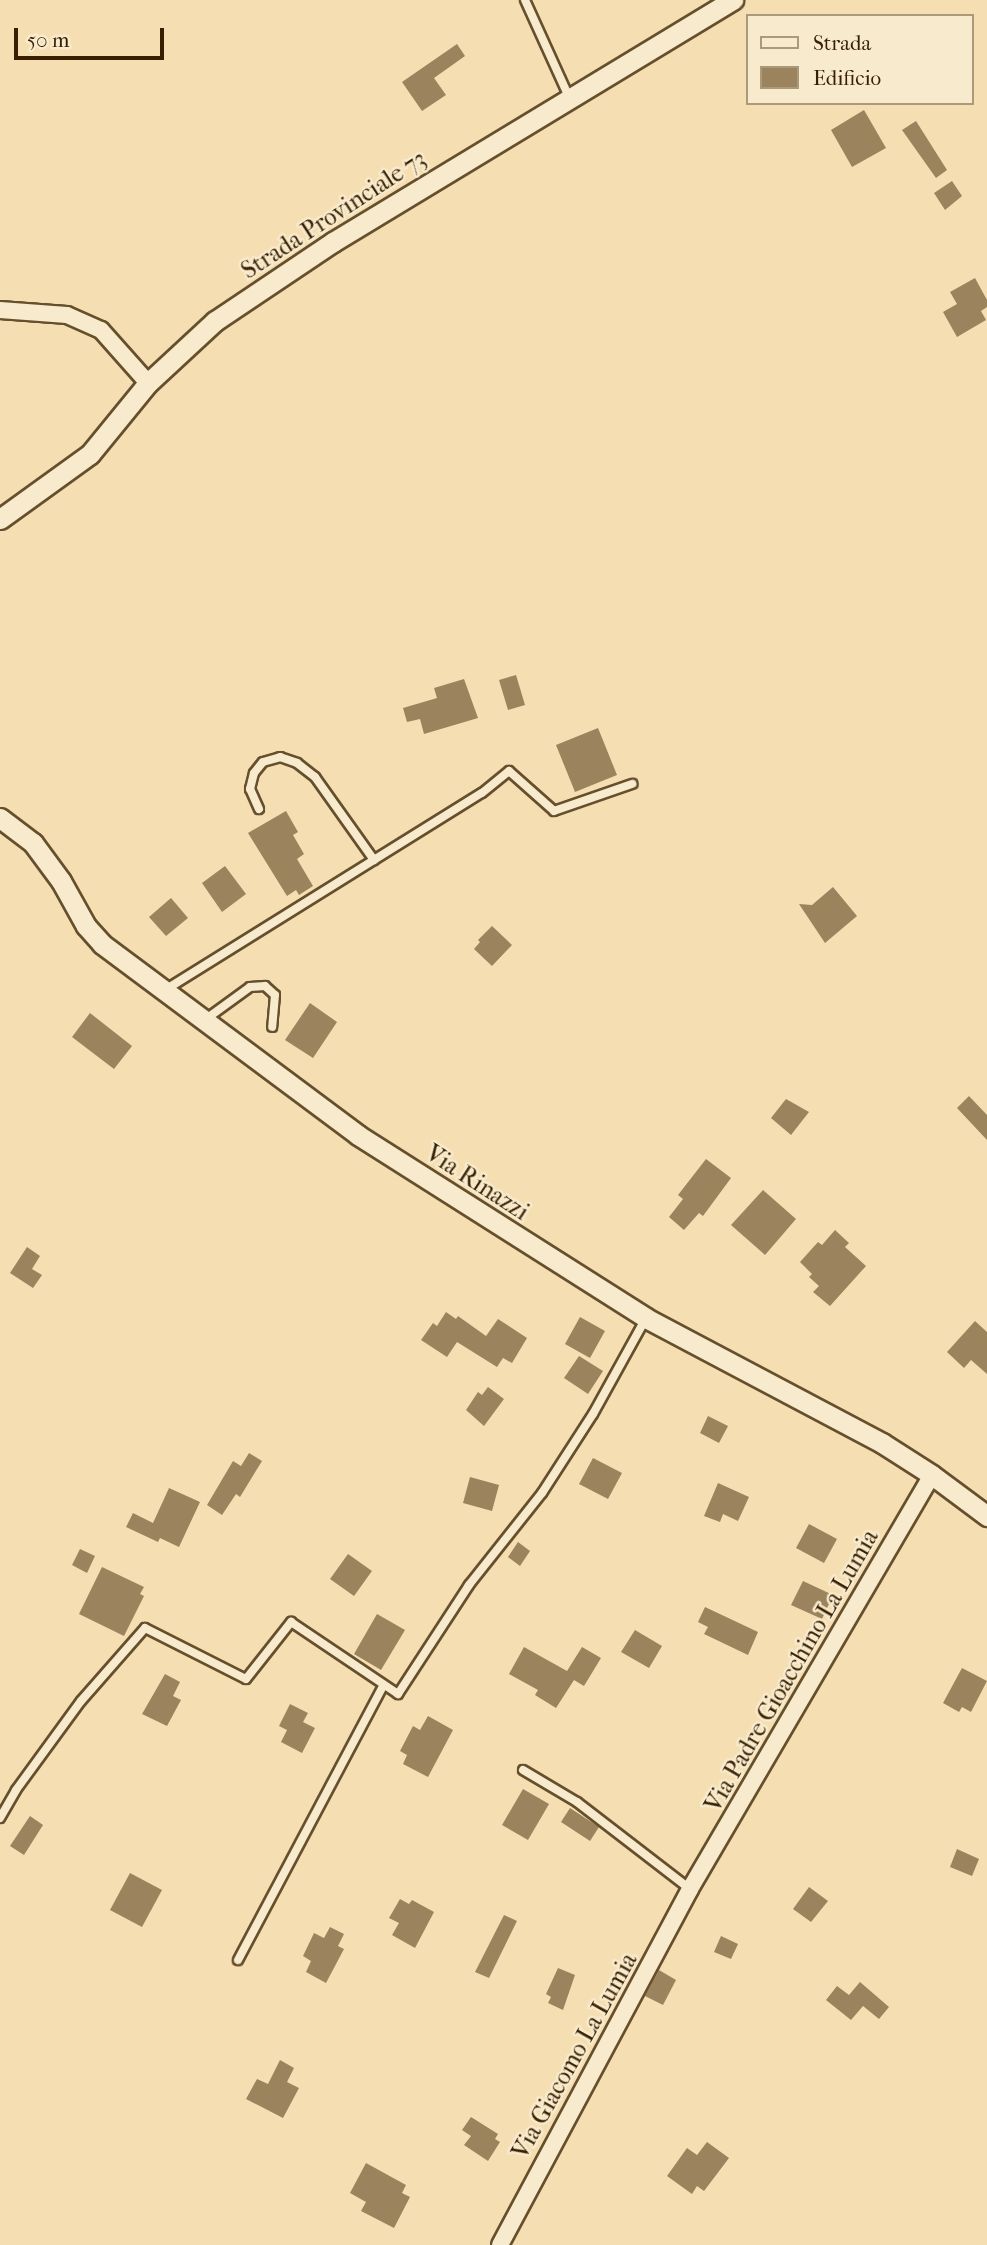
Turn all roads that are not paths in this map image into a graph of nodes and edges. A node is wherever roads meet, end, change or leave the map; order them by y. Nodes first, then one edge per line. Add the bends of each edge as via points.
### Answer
1 (525, 0) edge
2 (733, 0) edge
3 (569, 97) junction
4 (0, 310) edge
5 (148, 383) junction
6 (0, 519) edge
7 (632, 784) dead end
8 (259, 809) dead end
9 (0, 818) edge
10 (374, 860) junction
11 (163, 991) junction
12 (203, 1021) junction
13 (272, 1027) dead end
14 (646, 1318) junction
15 (932, 1475) junction
16 (987, 1516) edge
17 (383, 1686) junction
18 (523, 1770) dead end
19 (0, 1818) edge
20 (690, 1889) junction
21 (238, 1960) dead end
22 (500, 2245) edge

1 - 3 lane
2 - 3 street, Strada Provinciale 73
3 - 5 street, Strada Provinciale 73 via 333,242 215,321
4 - 5 street via 66,315 101,330
5 - 6 street, Strada Provinciale 73 via 90,454
7 - 10 lane via 554,811 509,771 482,793
8 - 10 lane via 250,789 263,762 280,757 297,763 315,777
9 - 11 street, Via Rinazzi via 33,843 102,944
10 - 11 lane
11 - 12 street, Via Rinazzi
12 - 13 lane via 250,987 265,986 275,995
12 - 14 street, Via Rinazzi via 358,1135
14 - 15 street, Via Rinazzi via 882,1443
14 - 17 lane via 542,1493 469,1585 398,1694
15 - 16 street, Via Rinazzi
15 - 20 street, Via Padre Gioacchino La Lumia
17 - 19 lane via 291,1622 246,1679 145,1628 81,1701
17 - 21 lane
18 - 20 lane via 577,1802
20 - 22 street, Via Giacomo La Lumia

